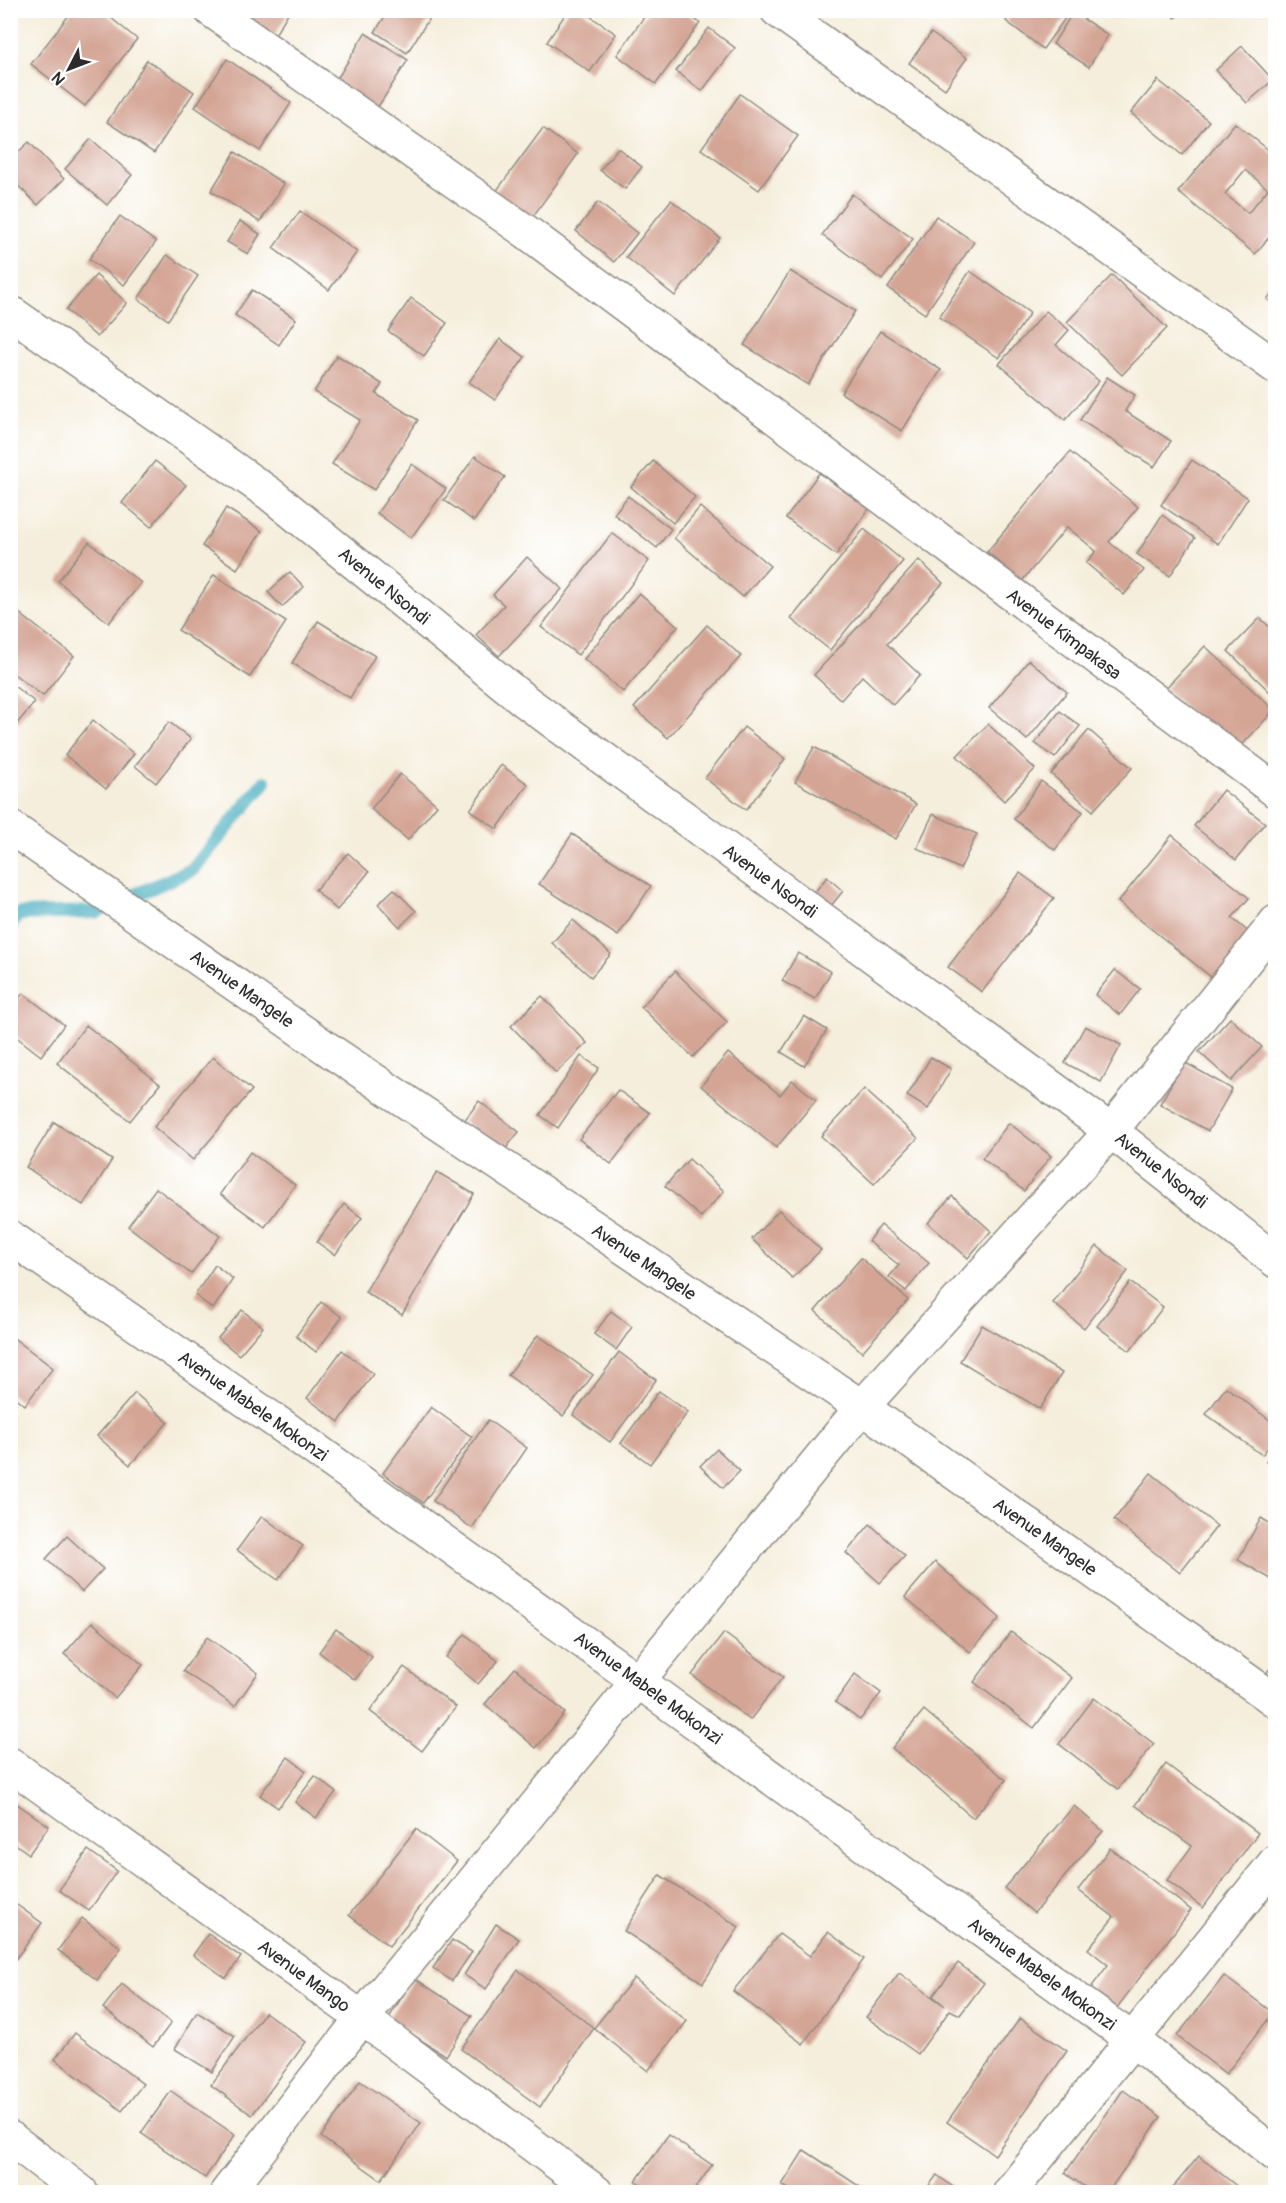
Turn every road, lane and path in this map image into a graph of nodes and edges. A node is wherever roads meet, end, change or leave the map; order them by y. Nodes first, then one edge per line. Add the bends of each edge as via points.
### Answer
1 (211, 10) edge
2 (777, 10) edge
3 (10, 312) edge
4 (1275, 367) edge
5 (1275, 791) edge
6 (10, 826) edge
7 (1275, 922) edge
8 (1111, 1131) junction
9 (10, 1237) edge
10 (1275, 1262) edge
11 (862, 1407) junction
12 (638, 1681) junction
13 (1275, 1701) edge
14 (10, 1764) edge
15 (1275, 1861) edge
16 (362, 2018) junction
17 (1133, 2040) junction
18 (10, 2138) edge
19 (1275, 2155) edge
20 (81, 2193) edge
21 (226, 2193) edge
22 (596, 2193) edge
23 (1010, 2193) edge

1 - 5 street, Avenue Kimpakasa via 528,233
2 - 4 street
3 - 8 street, Avenue Nsondi via 270,494 525,701
6 - 11 street, Avenue Mangele via 332,1053
7 - 8 street
8 - 10 street, Avenue Nsondi
8 - 11 street
9 - 12 street, Avenue Mabele Mokonzi via 284,1426
11 - 12 street
11 - 13 street, Avenue Mangele
12 - 16 street
12 - 17 street, Avenue Mabele Mokonzi
14 - 16 street, Avenue Mango
15 - 17 street
16 - 21 street
16 - 22 street, Avenue Mango
17 - 19 street, Avenue Mabele Mokonzi
17 - 23 street
18 - 20 street

